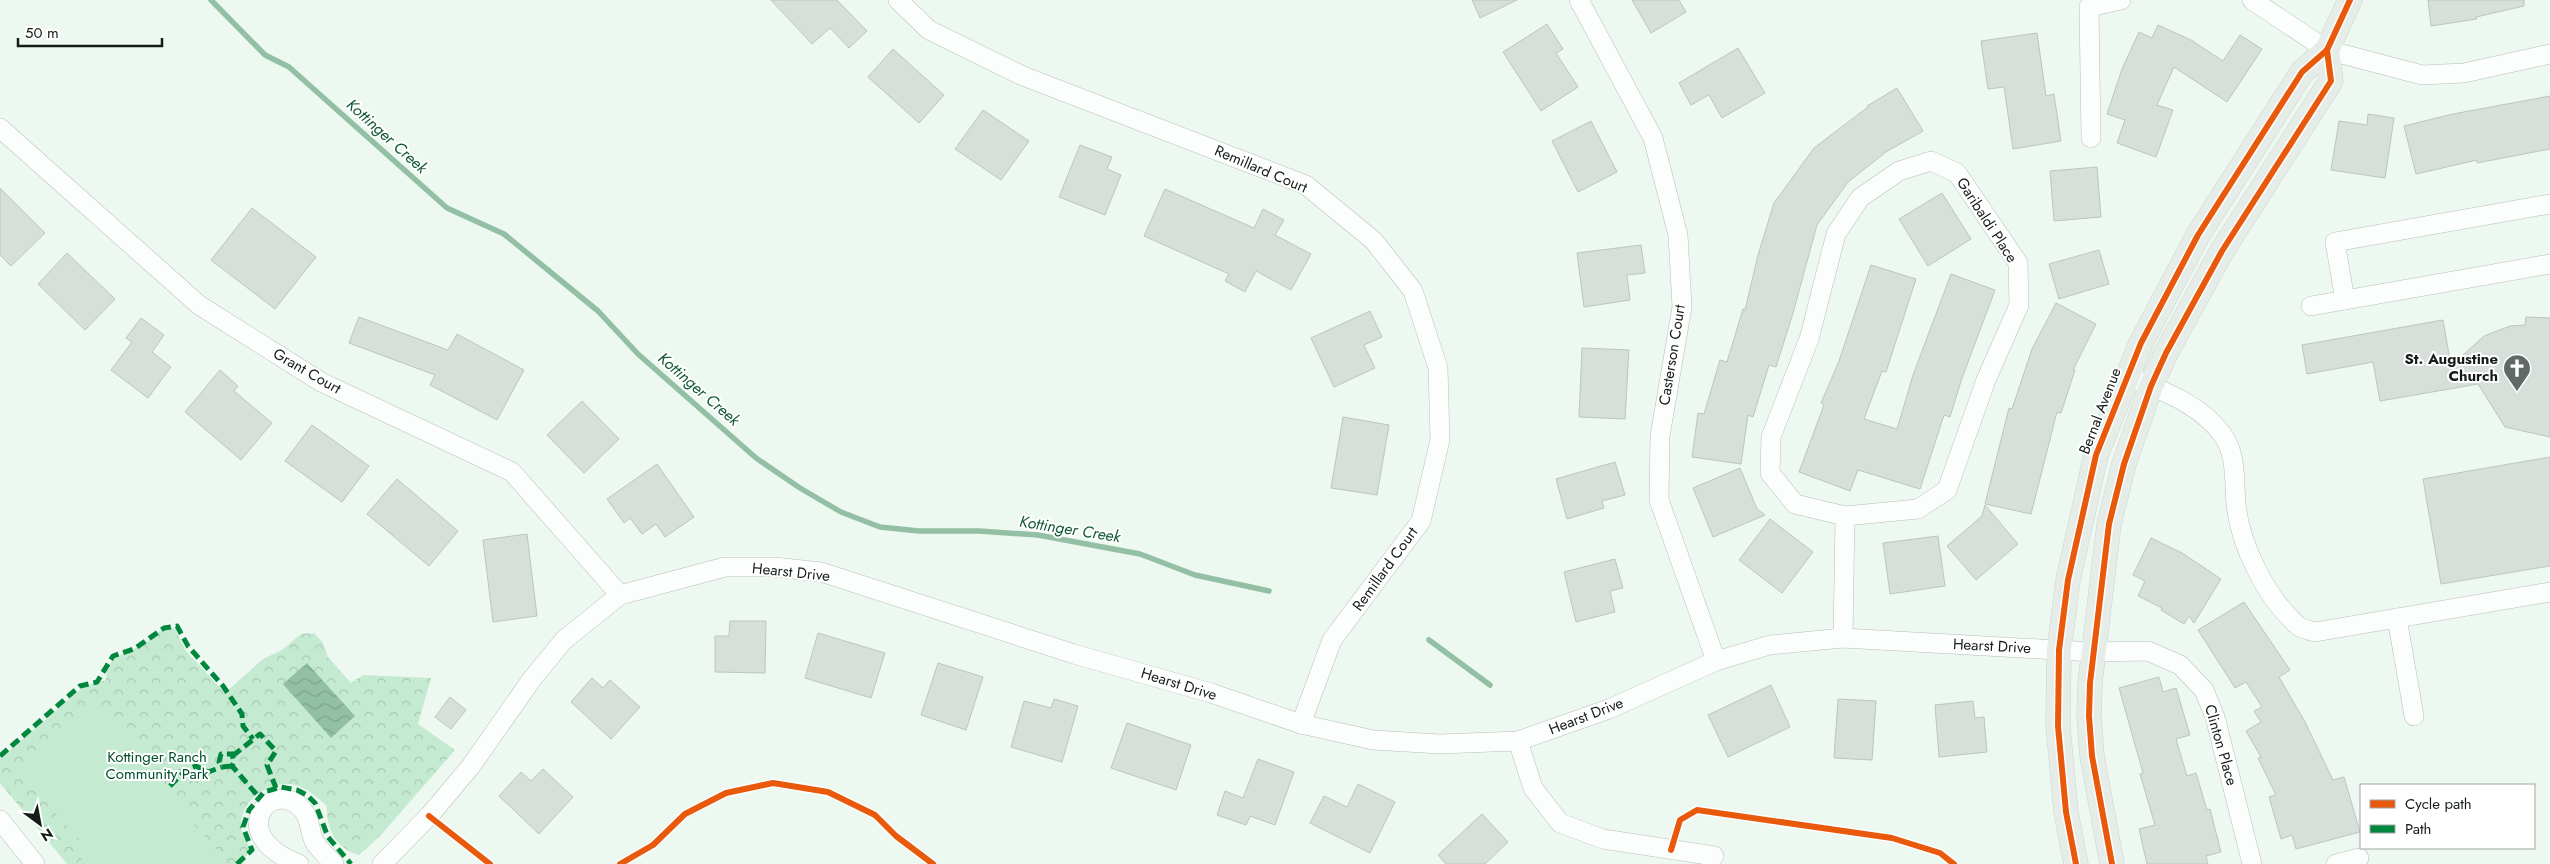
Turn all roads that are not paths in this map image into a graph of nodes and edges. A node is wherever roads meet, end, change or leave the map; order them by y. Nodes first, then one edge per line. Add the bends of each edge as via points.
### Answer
1 (898, 0) edge
2 (1579, 0) edge
3 (2121, 0) edge
4 (2252, 0) edge
5 (2350, 0) edge
6 (2327, 50) junction
7 (2550, 54) edge
8 (0, 128) edge
9 (2091, 138) dead end
10 (2550, 204) edge
11 (2550, 264) edge
12 (2346, 300) junction
13 (2311, 306) dead end
14 (2127, 375) junction
15 (2151, 386) junction
16 (1845, 516) junction
17 (2550, 592) edge
18 (620, 595) junction
19 (2397, 618) junction
20 (1843, 638) junction
21 (2059, 650) junction
22 (2093, 652) junction
23 (1716, 661) junction
24 (2414, 716) dead end
25 (1301, 724) junction
26 (1518, 741) junction
27 (0, 820) edge
28 (1714, 856) dead end
29 (2359, 858) dead end
30 (35, 864) edge
31 (299, 864) edge
32 (334, 864) edge
33 (382, 864) edge
34 (2076, 864) edge
35 (2112, 864) edge
36 (2252, 864) edge
37 (2336, 864) edge

1 - 25 street, Remillard Court via 929,30 1022,76 1306,185 1374,241 1413,291 1438,368 1440,440 1421,521 1332,640
2 - 23 street, Casterson Court via 1653,138 1678,235 1682,307 1660,436 1660,500
3 - 9 street via 2090,7
4 - 6 street
5 - 6 main road, Bernal Avenue
6 - 7 street via 2422,75 2464,73
6 - 14 main road, Bernal Avenue via 2302,72 2198,236 2141,342
6 - 15 main road via 2331,81 2222,251
8 - 18 street, Grant Court via 199,305 321,382 512,472
10 - 12 street via 2335,242
11 - 12 street
12 - 13 street
14 - 15 street
14 - 21 main road, Bernal Avenue via 2096,454 2068,580
15 - 19 street via 2198,409 2223,435 2236,470 2236,504 2242,539 2277,602 2298,627 2314,632
15 - 22 main road via 2124,464 2109,524
16 - 16 street, Garibaldi Place via 1918,509 1947,490 1986,380 2019,305 2018,263 1957,173 1931,161 1899,171 1860,198 1836,234 1809,339 1771,437 1770,473 1795,504
16 - 20 street
17 - 19 street
18 - 25 street, Hearst Drive via 725,567 774,567 821,572
18 - 33 street, Hearst Drive via 564,640 532,679 471,766 429,816
19 - 24 street
20 - 21 street, Hearst Drive
20 - 23 street, Hearst Drive via 1770,645
21 - 22 street, Hearst Drive
21 - 34 main road, Bernal Avenue via 2058,726 2066,812
22 - 35 main road via 2089,716 2092,756
22 - 36 street, Clinton Place via 2148,651 2167,657 2180,665 2204,690 2215,717
23 - 26 street, Hearst Drive via 1609,709
25 - 26 street, Hearst Drive via 1373,740 1440,744
26 - 28 street via 1533,788 1560,823 1603,839
27 - 30 street
29 - 37 street
31 - 32 street via 272,850 261,835 257,822 267,804 290,800 302,809 311,823 314,841

